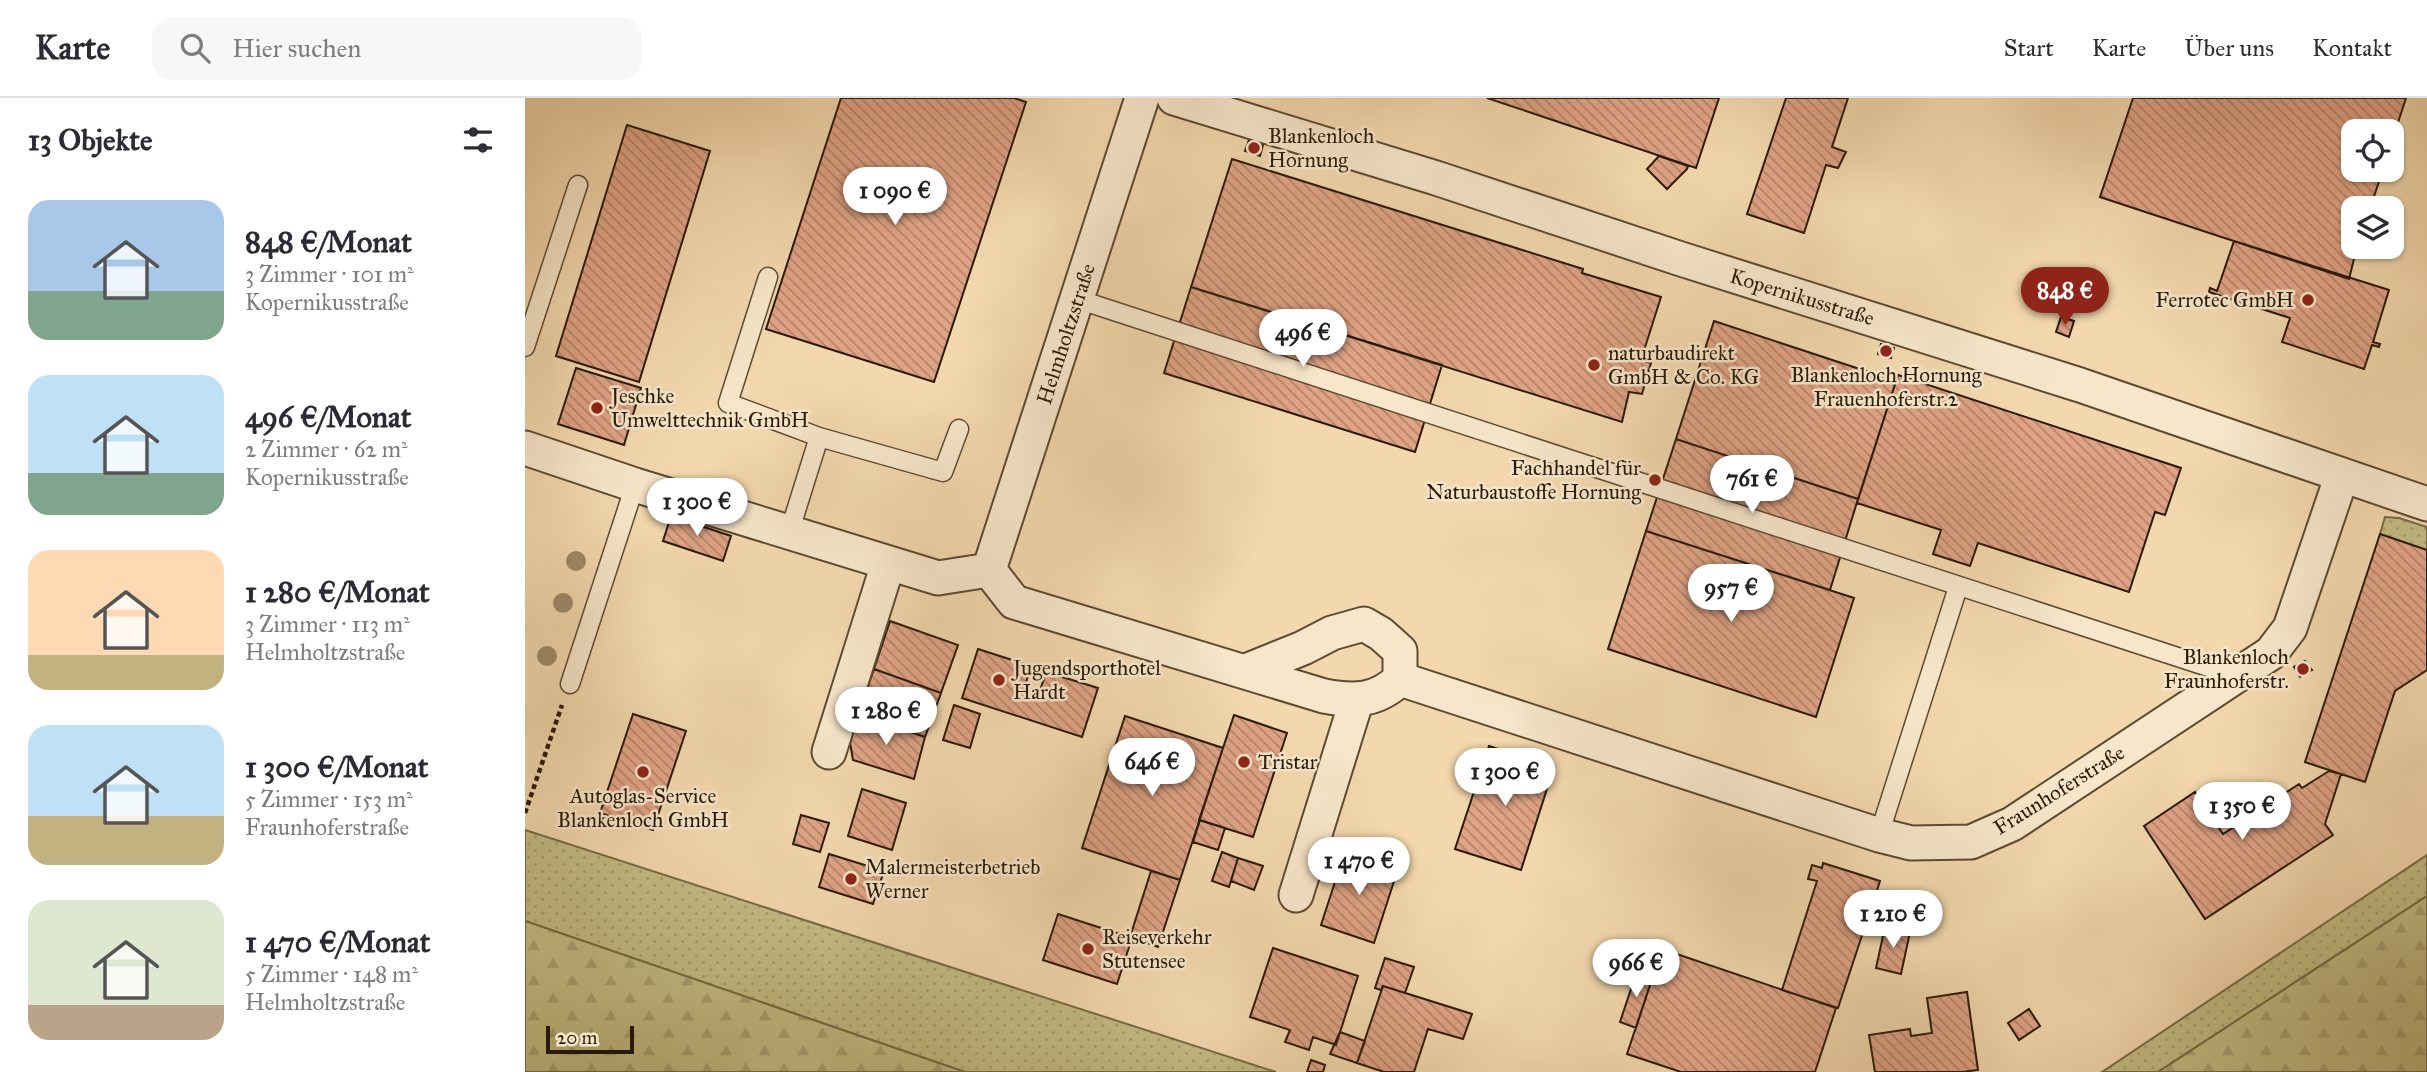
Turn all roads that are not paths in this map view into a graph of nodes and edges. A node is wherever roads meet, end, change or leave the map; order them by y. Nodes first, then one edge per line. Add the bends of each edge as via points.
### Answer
1 (1142, 98) edge
2 (1174, 98) edge
3 (578, 185) dead end
4 (768, 277) dead end
5 (1077, 299) junction
6 (525, 347) edge
7 (959, 429) dead end
8 (819, 437) junction
9 (525, 448) edge
10 (2342, 475) junction
11 (635, 485) junction
12 (2427, 504) edge
13 (789, 533) junction
14 (888, 564) junction
15 (989, 570) junction
16 (1958, 587) junction
17 (1247, 671) junction
18 (2235, 676) junction
19 (1400, 679) junction
20 (570, 684) road end
21 (1357, 699) junction
22 (829, 752) dead end
23 (1879, 835) junction
24 (1296, 895) dead end

1 - 5 street, Helmholtzstraße
2 - 10 street, Kopernikusstraße via 2080,385
3 - 6 lane
4 - 8 lane via 728,403
5 - 15 street, Helmholtzstraße
5 - 16 lane
7 - 8 lane via 943,472
8 - 13 lane
9 - 11 street
10 - 12 street, Kopernikusstraße
10 - 18 street, Fraunhoferstraße via 2290,628 2271,653
11 - 13 street
11 - 20 lane
13 - 14 street
14 - 15 street via 938,578
14 - 22 street
15 - 17 street via 1014,602
16 - 18 lane
16 - 23 lane
17 - 19 street via 1332,633 1364,624 1400,651
17 - 21 street via 1324,696
18 - 23 street, Fraunhoferstraße via 2012,824 1971,842 1911,842
19 - 21 street via 1386,693
19 - 23 street, Fraunhoferstraße
21 - 24 street

